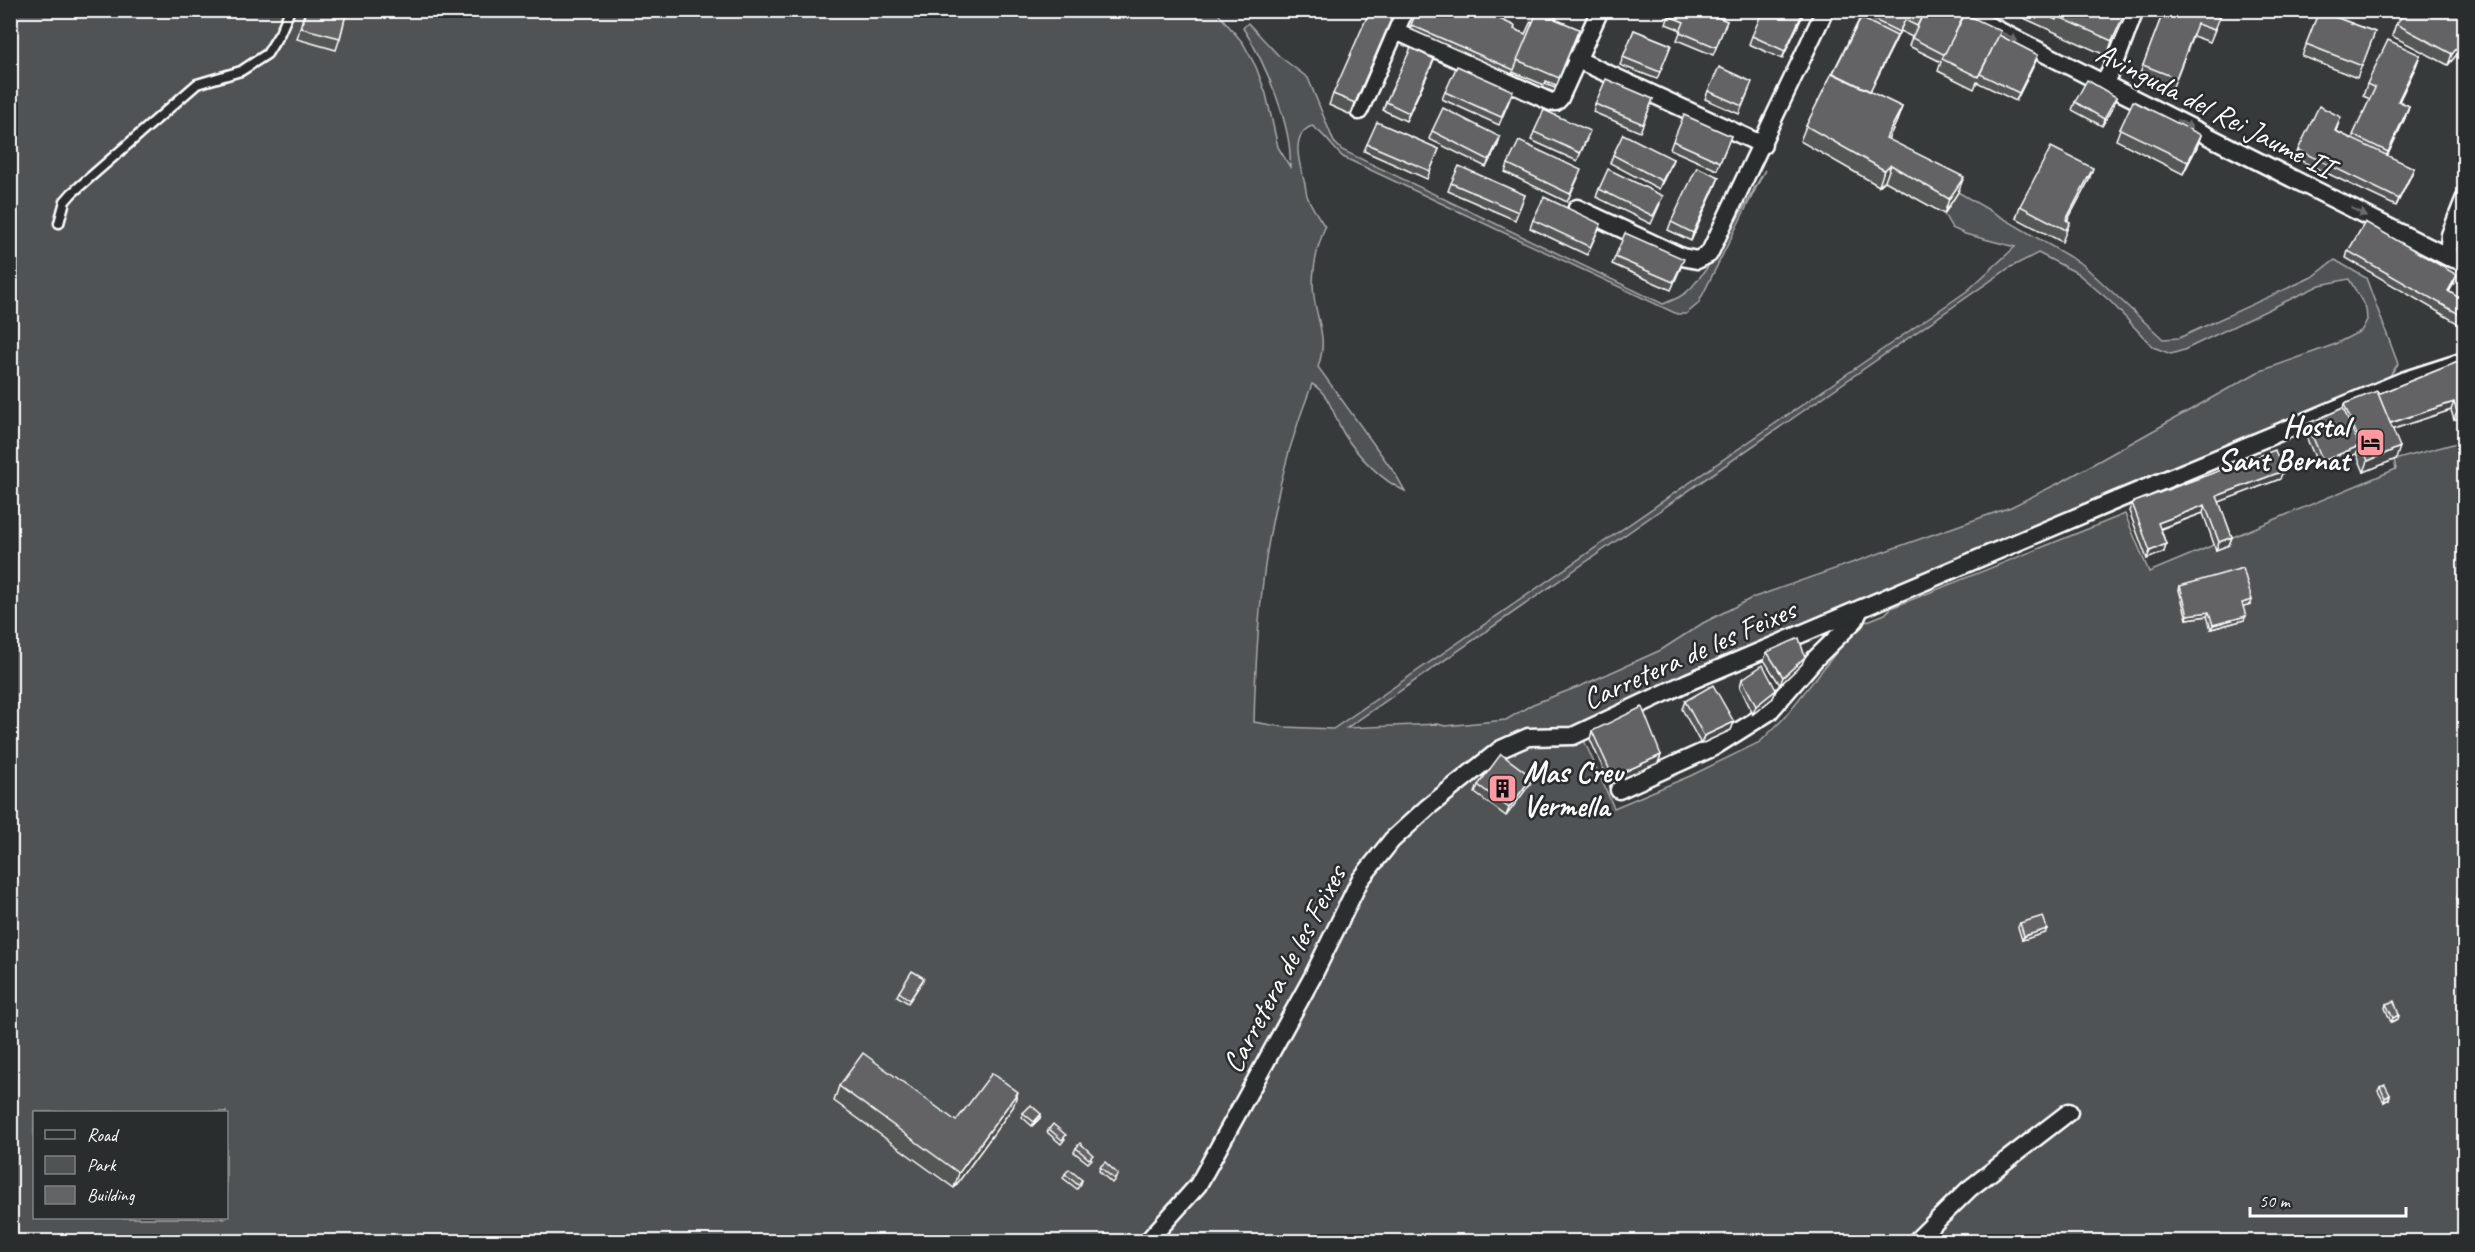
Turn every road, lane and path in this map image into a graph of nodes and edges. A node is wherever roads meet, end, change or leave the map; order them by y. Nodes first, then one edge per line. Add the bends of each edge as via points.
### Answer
1 (290, 10) edge
2 (1405, 10) edge
3 (1600, 10) edge
4 (1825, 10) edge
5 (1958, 10) edge
6 (2135, 10) edge
7 (1396, 31) junction
8 (1576, 59) junction
9 (2104, 84) junction
10 (1359, 111) edge
11 (1763, 145) junction
12 (2464, 200) edge
13 (1577, 208) dead end
14 (59, 223) dead end
15 (2456, 260) edge
16 (2464, 361) edge
17 (1860, 609) junction
18 (1619, 790) dead end
19 (2069, 1112) dead end
20 (1148, 1242) edge
21 (1915, 1242) edge

1 - 14 lane via 267,54 241,71 197,84 72,193 65,201
2 - 7 street
3 - 8 street
4 - 11 street
5 -> 9 street, Avinguda del Rei Jaume II
6 - 9 street
7 - 8 street via 1551,102 1560,98
7 - 10 street
8 - 11 street
9 -> 15 street, Avinguda del Rei Jaume II
11 - 13 street via 1709,254 1697,260 1682,257
12 - 15 street via 2450,235
16 - 17 street, Carretera de les Feixes via 2404,380
17 - 18 street via 1855,620 1769,712 1712,748
17 - 20 street, Carretera de les Feixes via 1573,736 1528,737 1510,744 1476,766 1428,807 1392,840 1360,880 1312,978 1198,1185
19 - 21 street via 1969,1189

